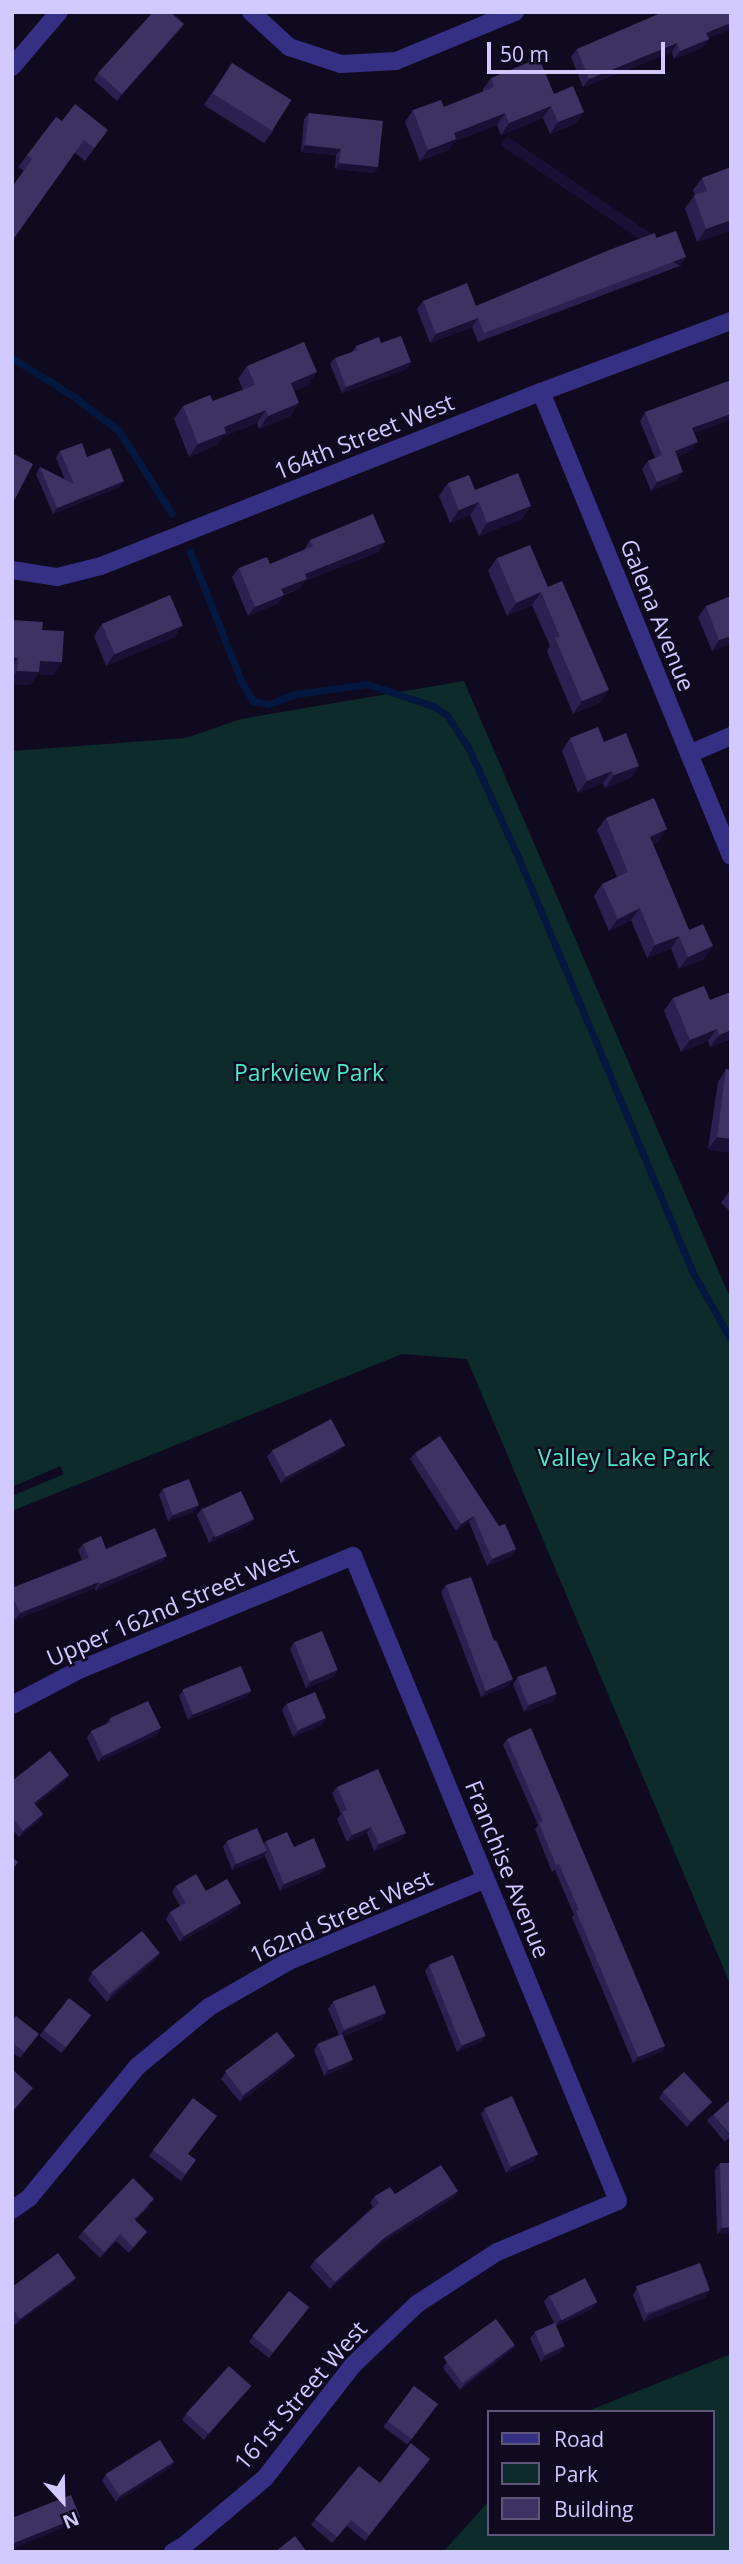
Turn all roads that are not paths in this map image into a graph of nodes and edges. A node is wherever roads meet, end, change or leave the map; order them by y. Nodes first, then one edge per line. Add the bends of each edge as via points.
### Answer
1 (59, 12) edge
2 (251, 12) edge
3 (515, 12) edge
4 (12, 67) edge
5 (731, 321) edge
6 (541, 392) junction
7 (12, 570) edge
8 (731, 736) edge
9 (689, 754) junction
10 (731, 856) edge
11 (353, 1556) joint
12 (12, 1704) edge
13 (486, 1879) junction
14 (618, 2201) joint
15 (12, 2210) edge
16 (173, 2552) edge

1 - 4 street
2 - 3 street via 289,47 341,64 396,61
5 - 6 street, 164th Street West
6 - 7 street, 164th Street West via 101,566 57,577
6 - 9 street, Galena Avenue
8 - 9 street
9 - 10 street, Galena Avenue
11 - 12 street, Upper 162nd Street West via 79,1670
11 - 13 street, Franchise Avenue
13 - 14 street, Franchise Avenue
13 - 15 street, 162nd Street West via 289,1961 209,2007 138,2066 29,2198
14 - 16 street, 161st Street West via 498,2252 417,2304 353,2365 265,2478

